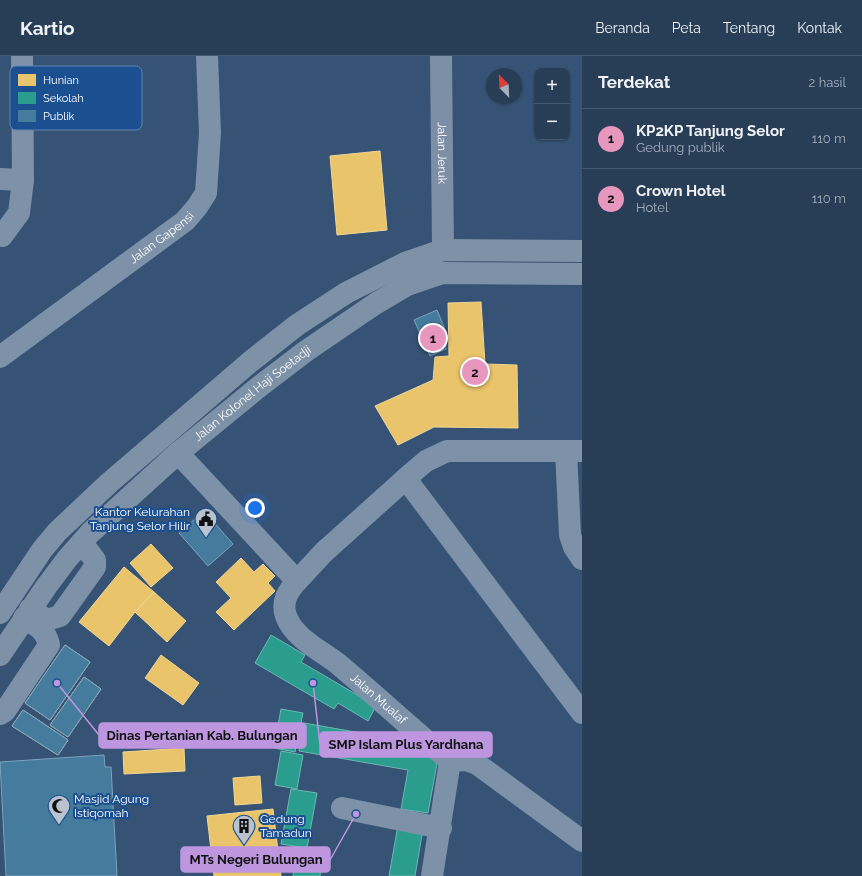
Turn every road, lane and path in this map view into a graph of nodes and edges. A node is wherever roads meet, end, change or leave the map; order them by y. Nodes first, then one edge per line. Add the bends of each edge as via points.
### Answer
1 (22, 56) edge
2 (207, 56) edge
3 (441, 56) edge
4 (22, 66) edge
5 (23, 130) edge
6 (0, 179) edge
7 (23, 180) junction
8 (2, 236) dead end
9 (443, 250) junction
10 (582, 251) edge
11 (442, 273) junction
12 (582, 274) edge
13 (0, 357) edge
14 (574, 451) edge
15 (178, 453) junction
16 (406, 479) junction
17 (82, 543) junction
18 (582, 559) edge
19 (296, 580) junction
20 (2, 604) edge
21 (27, 614) junction
22 (0, 655) edge
23 (582, 713) edge
24 (0, 714) edge
25 (450, 761) junction
26 (342, 808) dead end
27 (441, 828) junction
28 (582, 841) edge
29 (432, 876) edge

1 - 4 street
2 - 13 street, Jalan Gapensi via 209,166 206,193 197,207 185,221
3 - 9 main road, Jalan Jeruk
5 - 7 street
6 - 7 street
7 - 8 street via 19,213
9 - 10 highway, Jalan Kolonel Haji Soetadji
9 - 11 street
9 - 20 highway, Jalan Kolonel Haji Soetadji via 404,263 358,286 297,325 250,362 109,483 62,527
11 - 12 highway, Jalan Kolonel Haji Soetadji
11 - 15 highway, Jalan Kolonel Haji Soetadji via 408,285 306,351
14 - 16 street, Jalan Mualaf via 447,451 426,462
14 - 18 street via 570,535 574,548
15 - 17 highway, Jalan Kolonel Haji Soetadji
15 - 19 street
16 - 19 street, Jalan Mualaf
16 - 23 street
17 - 21 highway, Jalan Kolonel Haji Soetadji via 67,559
17 - 21 street via 95,560 95,567 60,616 47,620
19 - 25 street, Jalan Mualaf via 288,591 284,608 294,628
21 - 22 highway, Jalan Kolonel Haji Soetadji
21 - 24 street via 47,637 49,645 5,711
25 - 27 street
25 - 28 street via 466,760 477,764
26 - 27 street
27 - 29 street

